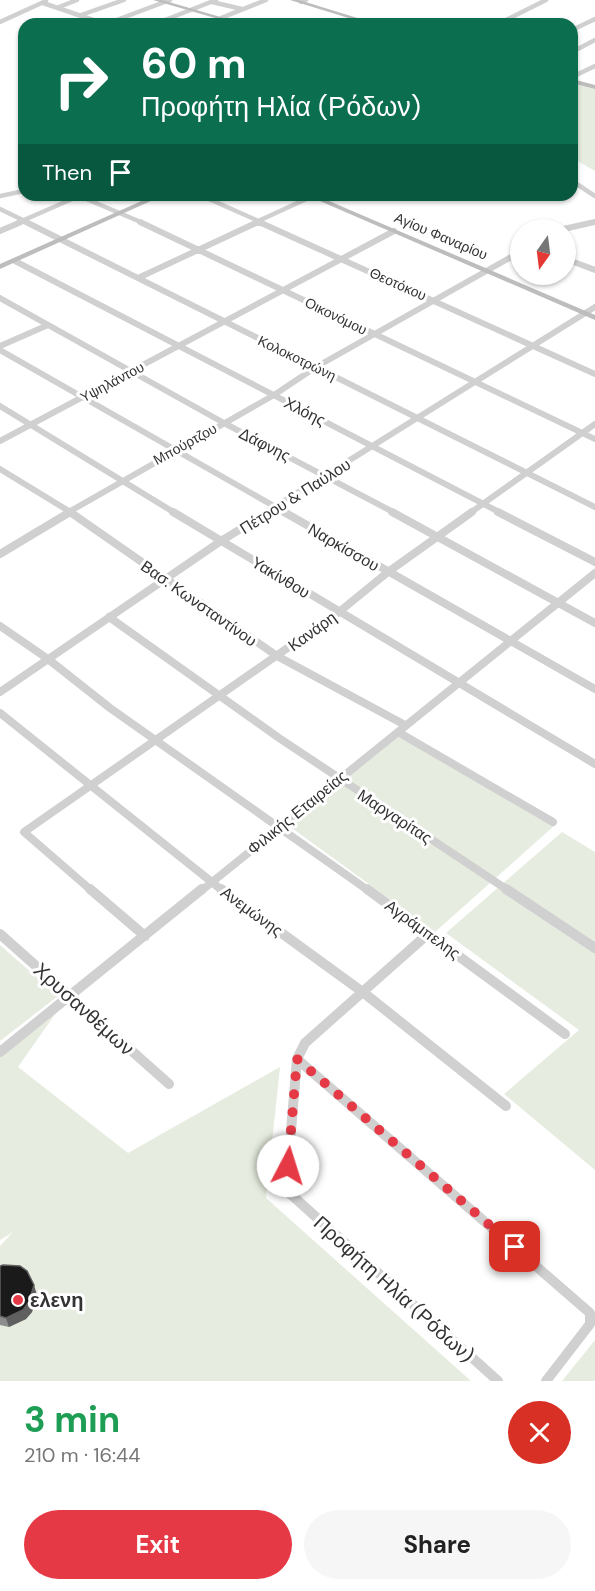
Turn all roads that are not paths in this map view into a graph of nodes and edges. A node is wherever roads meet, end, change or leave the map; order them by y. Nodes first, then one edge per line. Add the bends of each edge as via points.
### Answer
1 (77, 0) edge
2 (124, 0) edge
3 (156, 0) edge
4 (266, 0) edge
5 (293, 0) edge
6 (546, 0) edge
7 (167, 1) edge
8 (214, 1) edge
9 (304, 1) edge
10 (45, 2) edge
11 (60, 7) junction
12 (192, 9) junction
13 (242, 9) junction
14 (81, 15) junction
15 (89, 18) edge
16 (122, 18) edge
17 (170, 18) edge
18 (221, 18) joint
19 (356, 18) edge
20 (510, 18) edge
21 (595, 19) edge
22 (0, 22) edge
23 (578, 27) edge
24 (595, 40) edge
25 (578, 49) edge
26 (595, 66) edge
27 (578, 76) edge
28 (578, 81) edge
29 (595, 87) edge
30 (578, 185) edge
31 (18, 192) edge
32 (0, 196) edge
33 (595, 196) edge
34 (67, 201) edge
35 (91, 201) edge
36 (148, 201) edge
37 (213, 201) edge
38 (302, 201) edge
39 (324, 201) edge
40 (0, 208) edge
41 (121, 213) junction
42 (25, 220) junction
43 (259, 222) junction
44 (595, 222) edge
45 (576, 226) edge
46 (0, 231) edge
47 (394, 231) junction
48 (62, 240) junction
49 (198, 250) junction
50 (510, 257) edge
51 (341, 259) junction
52 (15, 261) junction
53 (576, 263) edge
54 (0, 267) edge
55 (487, 270) junction
56 (595, 270) edge
57 (138, 278) junction
58 (284, 291) junction
59 (0, 298) edge
60 (435, 300) junction
61 (595, 307) edge
62 (585, 314) junction
63 (595, 318) edge
64 (225, 322) junction
65 (48, 325) junction
66 (376, 335) junction
67 (180, 346) junction
68 (534, 346) junction
69 (0, 348) edge
70 (316, 367) junction
71 (133, 371) junction
72 (595, 374) edge
73 (473, 382) junction
74 (274, 395) junction
75 (82, 398) junction
76 (0, 406) edge
77 (418, 418) junction
78 (224, 423) junction
79 (31, 424) junction
80 (595, 424) edge
81 (582, 433) junction
82 (595, 440) edge
83 (0, 441) edge
84 (373, 447) junction
85 (174, 450) junction
86 (0, 469) edge
87 (527, 472) junction
88 (327, 476) junction
89 (122, 480) junction
90 (482, 503) junction
91 (595, 507) edge
92 (277, 509) junction
93 (69, 512) junction
94 (438, 538) junction
95 (221, 541) junction
96 (0, 554) edge
97 (595, 562) edge
98 (388, 572) junction
99 (595, 573) edge
100 (165, 580) junction
101 (557, 603) junction
102 (339, 612) junction
103 (109, 617) junction
104 (595, 622) edge
105 (0, 626) edge
106 (510, 641) junction
107 (277, 656) junction
108 (48, 659) junction
109 (459, 682) junction
110 (595, 689) edge
111 (0, 692) edge
112 (220, 696) junction
113 (0, 713) edge
114 (401, 728) junction
115 (157, 740) junction
116 (595, 764) edge
117 (338, 778) junction
118 (92, 786) junction
119 (553, 822) dead end
120 (279, 826) junction
121 (210, 881) junction
122 (429, 933) junction
123 (0, 934) edge
124 (145, 936) junction
125 (595, 948) edge
126 (363, 993) junction
127 (70, 996) junction
128 (566, 1034) dead end
129 (0, 1052) edge
130 (297, 1059) junction
131 (169, 1084) dead end
132 (506, 1106) dead end
133 (498, 1381) edge
134 (546, 1381) edge

1 - 11 street
2 - 14 street
3 - 7 street
4 - 13 street
5 - 9 street
6 - 20 street
7 - 12 street
7 - 16 street
8 - 12 street
8 - 13 street
9 - 19 street
10 - 11 street
10 - 22 street
11 - 14 street
12 - 17 street
12 - 18 street
13 - 18 street
14 - 15 street
21 - 23 street
24 - 25 street
26 - 27 street
28 - 29 street
30 - 33 street
31 - 32 street
34 - 42 street
35 - 41 street, Οικονόμου
36 - 41 street
37 - 43 street, Θεοτόκου
38 - 43 street
39 - 47 street, Αγίου Φαναρίου
40 - 42 street, Κολοκοτρώνη
41 - 48 street
41 - 49 street, Οικονόμου
42 - 46 street
42 - 48 street, Κολοκοτρώνη
43 - 49 street
43 - 51 street, Θεοτόκου
44 - 45 street
47 - 51 street, Υψηλάντου
47 - 55 street, Αγίου Φαναρίου
48 - 52 street
48 - 57 street, Κολοκοτρώνη
49 - 57 street
49 - 58 street, Οικονόμου
50 - 55 street, Μπούρτζου
51 - 58 street, Υψηλάντου
51 - 60 street, Θεοτόκου
52 - 54 street
52 - 67 street, Χλόης
53 - 56 street
55 - 60 street, Μπούρτζου
55 - 62 street, Αγίου Φαναρίου
57 - 64 street, Κολοκοτρώνη
58 - 64 street, Υψηλάντου
58 - 66 street, Οικονόμου
59 - 65 street, Δάφνης
60 - 66 street, Μπούρτζου
60 - 68 street, Θεοτόκου
61 - 62 street, Πέτρου & Παύλου
62 - 63 street, Αγίου Φαναρίου
62 - 68 street, Πέτρου & Παύλου
64 - 67 street, Υψηλάντου
64 - 70 street, Κολοκοτρώνη
65 - 69 street
65 - 71 street, Δάφνης
66 - 70 street, Μπούρτζου
66 - 73 street, Οικονόμου
67 - 71 street, Υψηλάντου
67 - 74 street, Χλόης
68 - 72 street, Θεοτόκου
68 - 73 street, Πέτρου & Παύλου
69 - 75 street, Ναρκίσσου
70 - 74 street, Μπούρτζου
70 - 77 street, Κολοκοτρώνη
71 - 75 street, Υψηλάντου
71 - 78 street, Δάφνης
73 - 77 street, Πέτρου & Παύλου
73 - 81 street, Οικονόμου
74 - 78 street, Μπούρτζου
74 - 84 street, Χλόης
75 - 79 street, Υψηλάντου
75 - 85 street, Ναρκίσσου
76 - 79 street, Υακίνθου
77 - 84 street, Πέτρου & Παύλου
77 - 87 street, Κολοκοτρώνη
78 - 85 street, Μπούρτζου
78 - 88 street, Δάφνης
79 - 83 street, Υψηλάντου
79 - 89 street, Υακίνθου
80 - 81 street, Κανάρη
81 - 82 street, Οικονόμου
81 - 87 street, Κανάρη
84 - 88 street, Πέτρου & Παύλου
84 - 90 street, Χλόης
85 - 89 street, Μπούρτζου
85 - 92 street, Ναρκίσσου
86 - 93 street, Βασ. Κωνσταντίνου
87 - 90 street, Κανάρη
87 - 91 street, Κολοκοτρώνη
88 - 92 street, Πέτρου & Παύλου
88 - 94 street, Δάφνης
89 - 93 street, Μπούρτζου
89 - 95 street, Υακίνθου
90 - 94 street, Κανάρη
90 - 97 street, Χλόης
92 - 95 street, Πέτρου & Παύλου
92 - 98 street, Ναρκίσσου
93 - 96 street, Μπούρτζου
93 - 100 street, Βασ. Κωνσταντίνου
94 - 98 street, Κανάρη
94 - 101 street, Δάφνης
95 - 100 street, Πέτρου & Παύλου
95 - 102 street, Υακίνθου
98 - 102 street, Κανάρη
98 - 106 street, Ναρκίσσου
99 - 101 street, Φιλικής Εταιρείας
100 - 103 street, Πέτρου & Παύλου
100 - 107 street, Βασ. Κωνσταντίνου
101 - 104 street, Δάφνης
101 - 106 street, Φιλικής Εταιρείας
102 - 107 street, Κανάρη
102 - 109 street, Υακίνθου
103 - 108 street, Πέτρου & Παύλου
103 - 112 street, Μαργαρίτας
105 - 108 street, Αγράμπελης
106 - 109 street, Φιλικής Εταιρείας
106 - 110 street, Ναρκίσσου
107 - 112 street, Κανάρη
107 - 114 street, Βασ. Κωνσταντίνου
108 - 111 street, Πέτρου & Παύλου
108 - 115 street, Αγράμπελης
109 - 114 street, Φιλικής Εταιρείας
109 - 116 street, Υακίνθου
112 - 115 street, Κανάρη
112 - 117 street, Μαργαρίτας
113 - 118 street, Ανεμώνης
114 - 117 street, Φιλικής Εταιρείας
114 - 119 street, Βασ. Κωνσταντίνου
115 - 118 street, Κανάρη
115 - 120 street, Αγράμπελης
117 - 120 street, Φιλικής Εταιρείας
117 - 125 street, Μαργαρίτας
118 - 121 street, Ανεμώνης
118 - 124 street, Κανάρη via 24,832
120 - 121 street, Φιλικής Εταιρείας
120 - 122 street, Αγράμπελης
121 - 124 street, Φιλικής Εταιρείας
121 - 126 street, Ανεμώνης
122 - 126 street
122 - 128 street, Αγράμπελης
123 - 127 street, Χρυσανθέμων
124 - 127 street, Φιλικής Εταιρείας
126 - 130 street via 304,1043
126 - 132 street, Ανεμώνης
127 - 129 street, Φιλικής Εταιρείας
127 - 131 street, Χρυσανθέμων
130 - 133 street, Προφήτη Ηλία (Ρόδων) via 287,1193
130 - 134 street via 590,1313 590,1324

